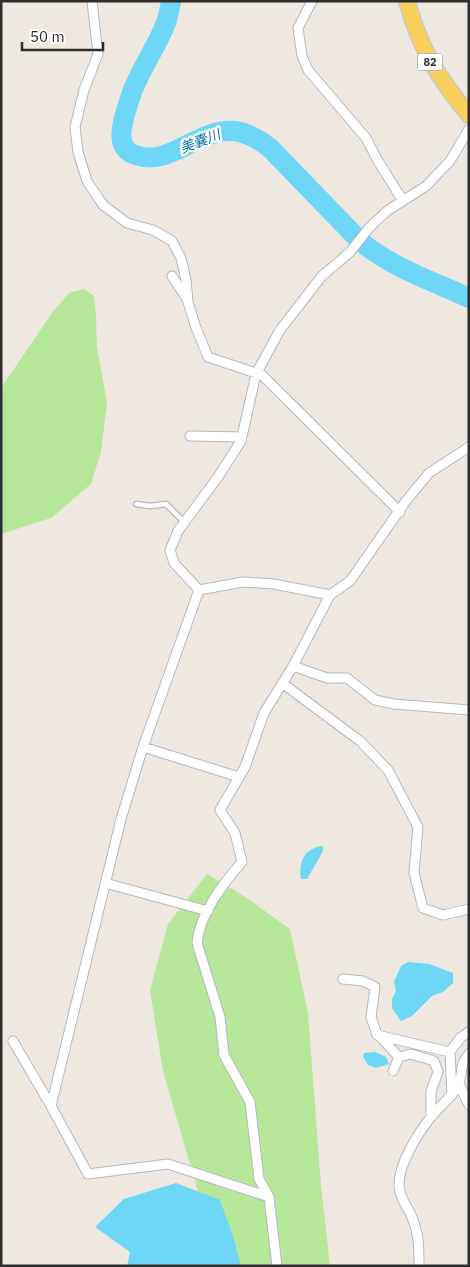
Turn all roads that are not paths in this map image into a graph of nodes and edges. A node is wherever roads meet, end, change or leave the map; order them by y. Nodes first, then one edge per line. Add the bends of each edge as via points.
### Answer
1 (92, 1) edge
2 (312, 1) edge
3 (407, 1) edge
4 (467, 109) edge
5 (469, 129) edge
6 (403, 201) junction
7 (172, 276) dead end
8 (188, 302) junction
9 (256, 374) junction
10 (190, 436) dead end
11 (242, 437) junction
12 (469, 447) edge
13 (136, 504) dead end
14 (400, 512) junction
15 (184, 522) junction
16 (199, 590) junction
17 (330, 595) junction
18 (293, 666) junction
19 (282, 683) junction
20 (469, 710) edge
21 (143, 747) junction
22 (239, 777) junction
23 (105, 883) junction
24 (469, 909) edge
25 (208, 911) junction
26 (343, 979) dead end
27 (469, 1032) edge
28 (377, 1035) junction
29 (13, 1041) dead end
30 (450, 1052) junction
31 (469, 1054) edge
32 (399, 1057) junction
33 (393, 1071) dead end
34 (459, 1084) junction
35 (452, 1096) junction
36 (469, 1105) edge
37 (50, 1106) junction
38 (431, 1116) junction
39 (269, 1196) junction
40 (277, 1266) edge
41 (419, 1266) edge

1 - 8 street via 98,54 75,126 86,181 103,205 127,223 153,230 172,241 181,258
2 - 6 street via 298,28 302,56 308,70 366,138
3 - 4 main road, 82 via 424,51 444,83
5 - 6 street via 450,161 426,186
6 - 9 street via 369,228 298,304
7 - 8 street
8 - 9 street via 208,357
9 - 11 street
9 - 14 street via 262,375
10 - 11 street
11 - 15 street via 218,477
12 - 14 street via 429,473
13 - 15 lane via 166,504
14 - 17 street via 350,580
15 - 16 street via 170,550 174,563
16 - 17 street via 243,582 274,584
16 - 21 street
17 - 18 street
18 - 19 street
18 - 20 street via 328,678 347,678 375,700
19 - 22 street via 264,713
19 - 24 street via 360,741 388,770 418,827 414,873 422,908 443,915
21 - 22 street
21 - 23 street via 120,819
22 - 25 street via 220,810 235,832 242,862 220,887
23 - 25 street
23 - 37 street
25 - 39 street via 198,931 197,943 220,1017 224,1055 250,1102 259,1179
26 - 28 street via 363,981 375,987 371,1017
27 - 30 street via 461,1036
28 - 30 street
28 - 32 street
29 - 37 street
30 - 35 street
31 - 34 street via 462,1062
32 - 33 street
32 - 38 street via 410,1054 434,1061 438,1072 431,1091
34 - 35 street
34 - 36 street
35 - 38 street
37 - 39 street via 88,1174 168,1164
38 - 41 street via 403,1164 399,1182 400,1196 413,1218 418,1237
39 - 40 street

